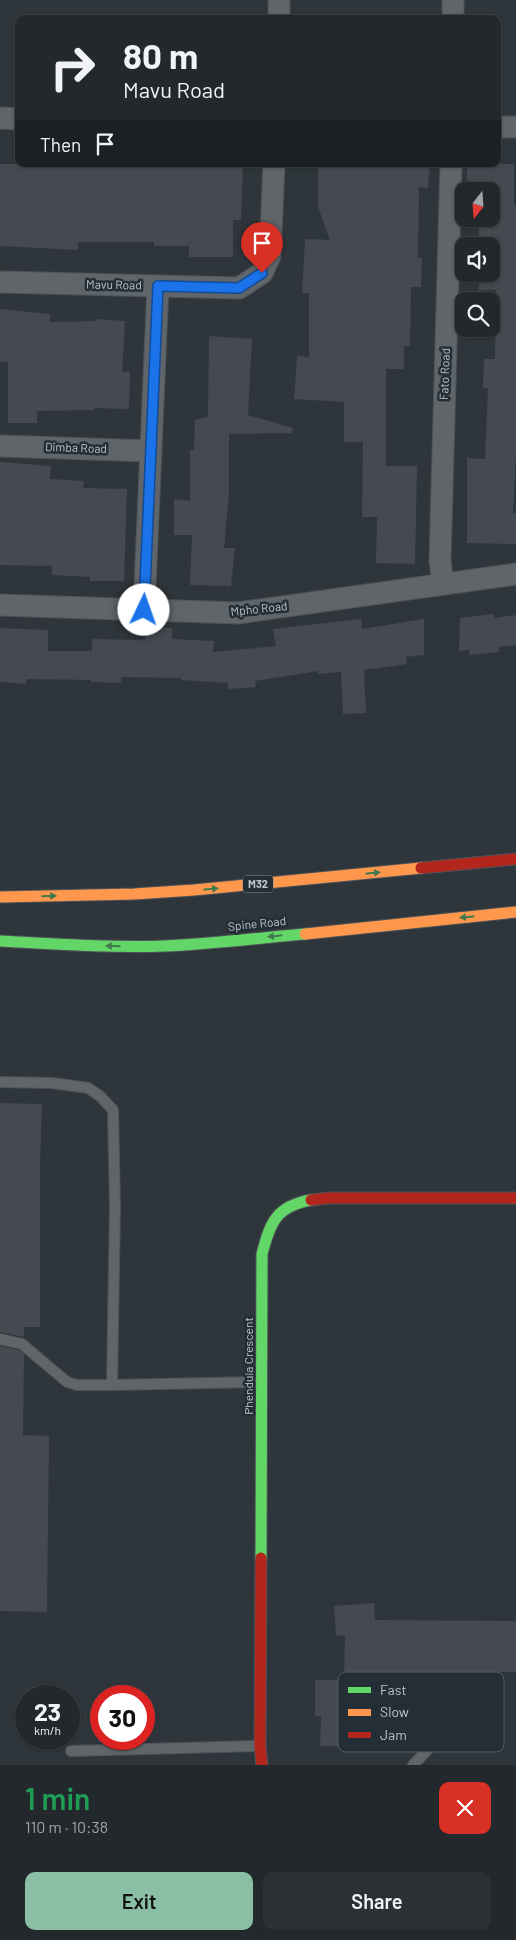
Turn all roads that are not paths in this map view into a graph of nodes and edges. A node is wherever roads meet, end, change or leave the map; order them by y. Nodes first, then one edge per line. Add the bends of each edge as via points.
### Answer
1 (280, 0) edge
2 (453, 0) edge
3 (279, 15) edge
4 (453, 15) edge
5 (0, 118) edge
6 (15, 118) edge
7 (501, 127) edge
8 (516, 128) edge
9 (274, 167) edge
10 (451, 167) edge
11 (0, 282) edge
12 (158, 286) junction
13 (0, 446) edge
14 (151, 451) junction
15 (516, 574) edge
16 (442, 584) junction
17 (0, 605) edge
18 (144, 610) junction
19 (516, 859) edge
20 (0, 897) edge
21 (516, 912) edge
22 (0, 941) edge
23 (0, 1082) edge
24 (516, 1198) edge
25 (0, 1339) edge
26 (262, 1382) junction
27 (112, 1385) junction
28 (260, 1746) junction
29 (71, 1751) dead end
30 (426, 1752) edge
31 (262, 1765) edge
32 (413, 1765) edge

1 - 3 street
2 - 4 street
5 - 6 street
7 - 8 street
9 - 12 street, Mavu Road via 270,256 262,273 239,288
10 - 16 street, Fato Road
11 - 12 street, Mavu Road
12 - 14 street
13 - 14 street, Dimba Road
14 - 18 street
15 - 16 street, Mpho Road
16 - 18 street, Mpho Road via 238,613
17 - 18 street, Mpho Road
20 -> 19 main road, M32 via 194,890
21 -> 22 main road, Spine Road via 163,946
23 - 27 lane via 52,1083 88,1088 113,1110 116,1206
24 - 26 main road, Phendula Crescent via 329,1198 301,1200 287,1206 276,1216 266,1235 262,1254
25 - 27 lane via 22,1344 66,1382
26 - 27 lane
26 - 28 main road, Phendula Crescent
28 - 29 lane
28 - 31 main road, Phendula Crescent
30 - 32 lane

